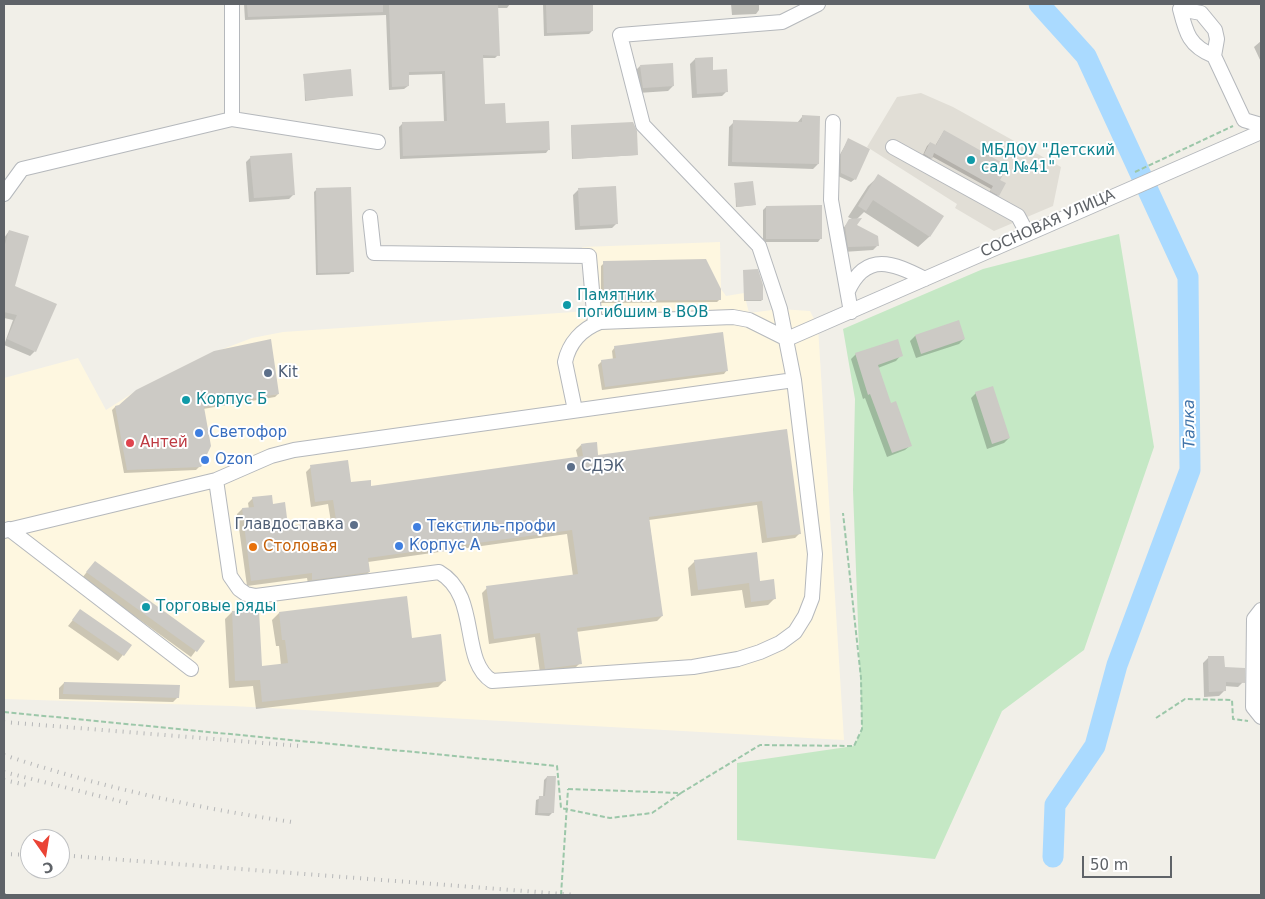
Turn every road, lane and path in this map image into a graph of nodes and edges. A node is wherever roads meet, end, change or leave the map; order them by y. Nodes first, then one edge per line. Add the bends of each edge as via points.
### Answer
1 (232, 4) edge
2 (818, 4) edge
3 (1214, 56) dead end
4 (232, 119) junction
5 (1244, 120) junction
6 (833, 122) dead end
7 (1261, 125) edge
8 (1261, 132) edge
9 (378, 142) dead end
10 (893, 147) dead end
11 (1172, 162) junction
12 (1130, 174) dead end
13 (4, 194) edge
14 (370, 217) dead end
15 (1027, 234) junction
16 (925, 279) junction
17 (848, 291) junction
18 (851, 312) junction
19 (595, 324) junction
20 (787, 339) junction
21 (794, 380) junction
22 (575, 410) junction
23 (216, 480) junction
24 (843, 513) dead end
25 (7, 530) edge
26 (1261, 610) edge
27 (191, 669) dead end
28 (4, 712) edge
29 (1156, 718) dead end
30 (1256, 719) edge
31 (681, 794) junction
32 (561, 895) edge

1 - 4 street
2 - 20 street via 782,22 620,36 643,124 759,246
3 - 5 street
4 - 9 street
4 - 13 street via 22,169
5 - 7 street
5 - 11 path
6 - 17 street via 831,200
8 - 11 street, СОСНОВАЯ УЛИЦА
10 - 15 street via 1018,216
11 - 12 path
11 - 15 street, СОСНОВАЯ УЛИЦА via 1119,192
14 - 19 street via 374,253 589,256
15 - 16 street, СОСНОВАЯ УЛИЦА
16 - 17 street via 900,266 884,263 864,268
16 - 18 street, СОСНОВАЯ УЛИЦА
17 - 18 street
18 - 20 street, СОСНОВАЯ УЛИЦА
19 - 20 street via 733,316 749,320
19 - 22 street via 576,338 566,355
20 - 21 street
21 - 22 street
21 - 23 street via 816,554 812,598 795,632 780,643 738,659 702,665 492,681 479,669 460,592 439,572 256,596 239,589 230,576
22 - 23 street via 294,450 271,456
23 - 25 street
24 - 31 path via 860,678 862,729 854,746 760,745
25 - 27 street
26 - 30 street via 1254,619 1253,707
28 - 31 path via 557,766 561,808 610,818 652,813
29 - 30 path via 1186,699 1216,699 1232,700 1233,719
31 - 32 path, bridge via 568,789

